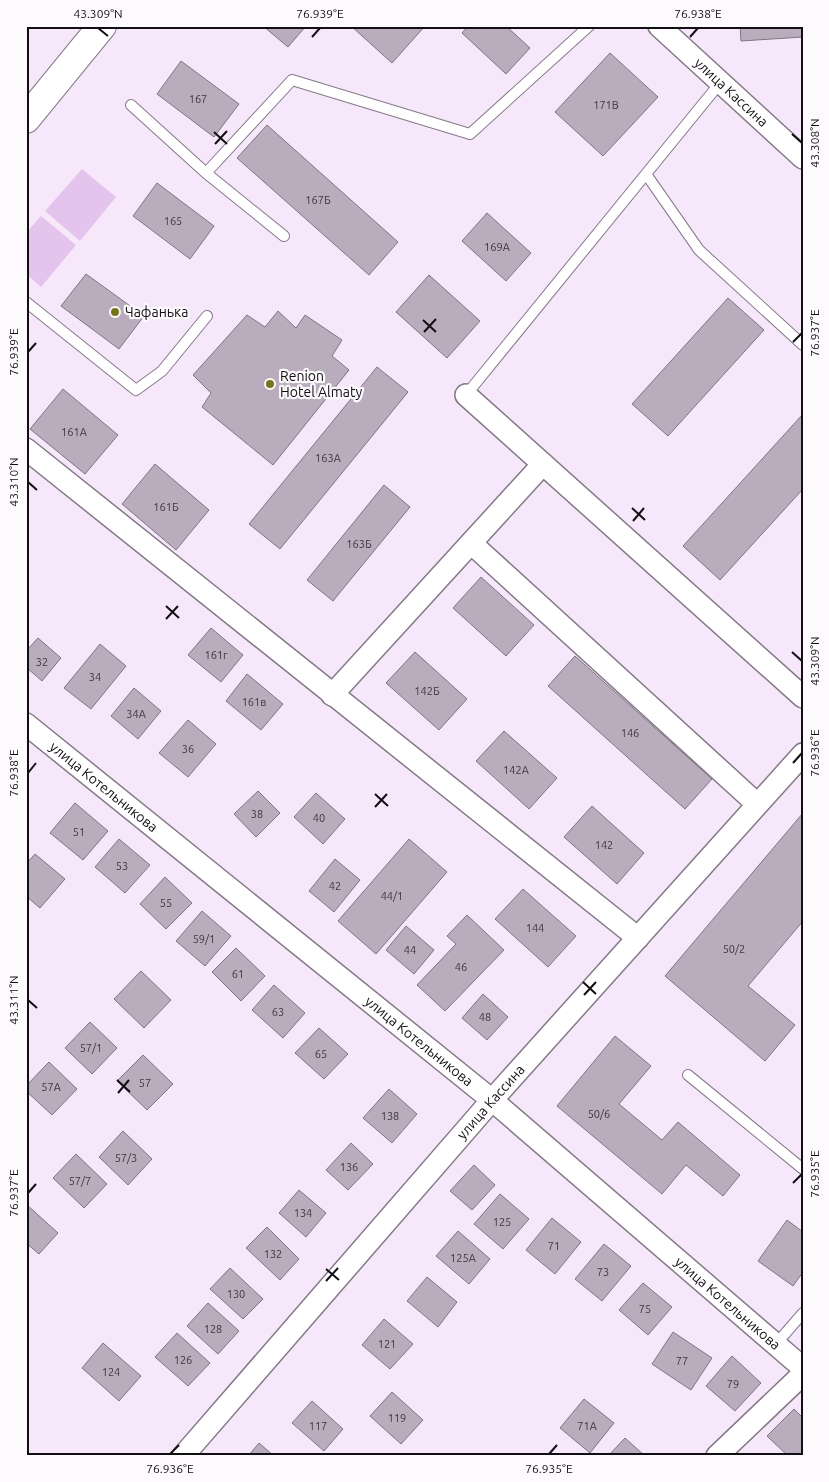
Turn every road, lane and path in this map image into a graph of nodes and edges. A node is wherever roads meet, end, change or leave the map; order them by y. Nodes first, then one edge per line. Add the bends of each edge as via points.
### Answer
1 (102, 26) edge
2 (589, 26) edge
3 (659, 26) edge
4 (720, 82) junction
5 (130, 105) dead end
6 (26, 119) edge
7 (803, 158) edge
8 (206, 174) junction
9 (646, 174) junction
10 (284, 236) dead end
11 (26, 302) edge
12 (206, 316) dead end
13 (803, 345) edge
14 (466, 395) joint
15 (26, 449) edge
16 (543, 464) junction
17 (471, 543) junction
18 (332, 695) junction
19 (803, 697) edge
20 (26, 724) edge
21 (803, 754) edge
22 (757, 804) junction
23 (638, 938) junction
24 (688, 1075) dead end
25 (492, 1100) junction
26 (803, 1169) edge
27 (803, 1313) edge
28 (776, 1344) junction
29 (803, 1368) edge
30 (803, 1374) edge
31 (184, 1456) edge
32 (716, 1456) edge

1 - 6 main road
2 - 8 lane via 470,134 292,80
3 - 4 street, улица Кассина
4 - 7 street, улица Кассина
4 - 9 lane
5 - 8 lane
8 - 10 lane
9 - 13 lane via 699,250
9 - 14 lane
11 - 12 lane via 136,390 162,371
14 - 16 street
15 - 18 street
16 - 17 street
16 - 19 street
17 - 18 street
17 - 22 street
18 - 23 street
20 - 25 street, улица Котельникова
21 - 22 street, улица Кассина
22 - 23 street, улица Кассина
23 - 25 street, улица Кассина
24 - 26 lane
25 - 28 street, улица Котельникова
25 - 31 street, улица Кассина
27 - 28 lane
28 - 29 street, улица Котельникова
30 - 32 street

